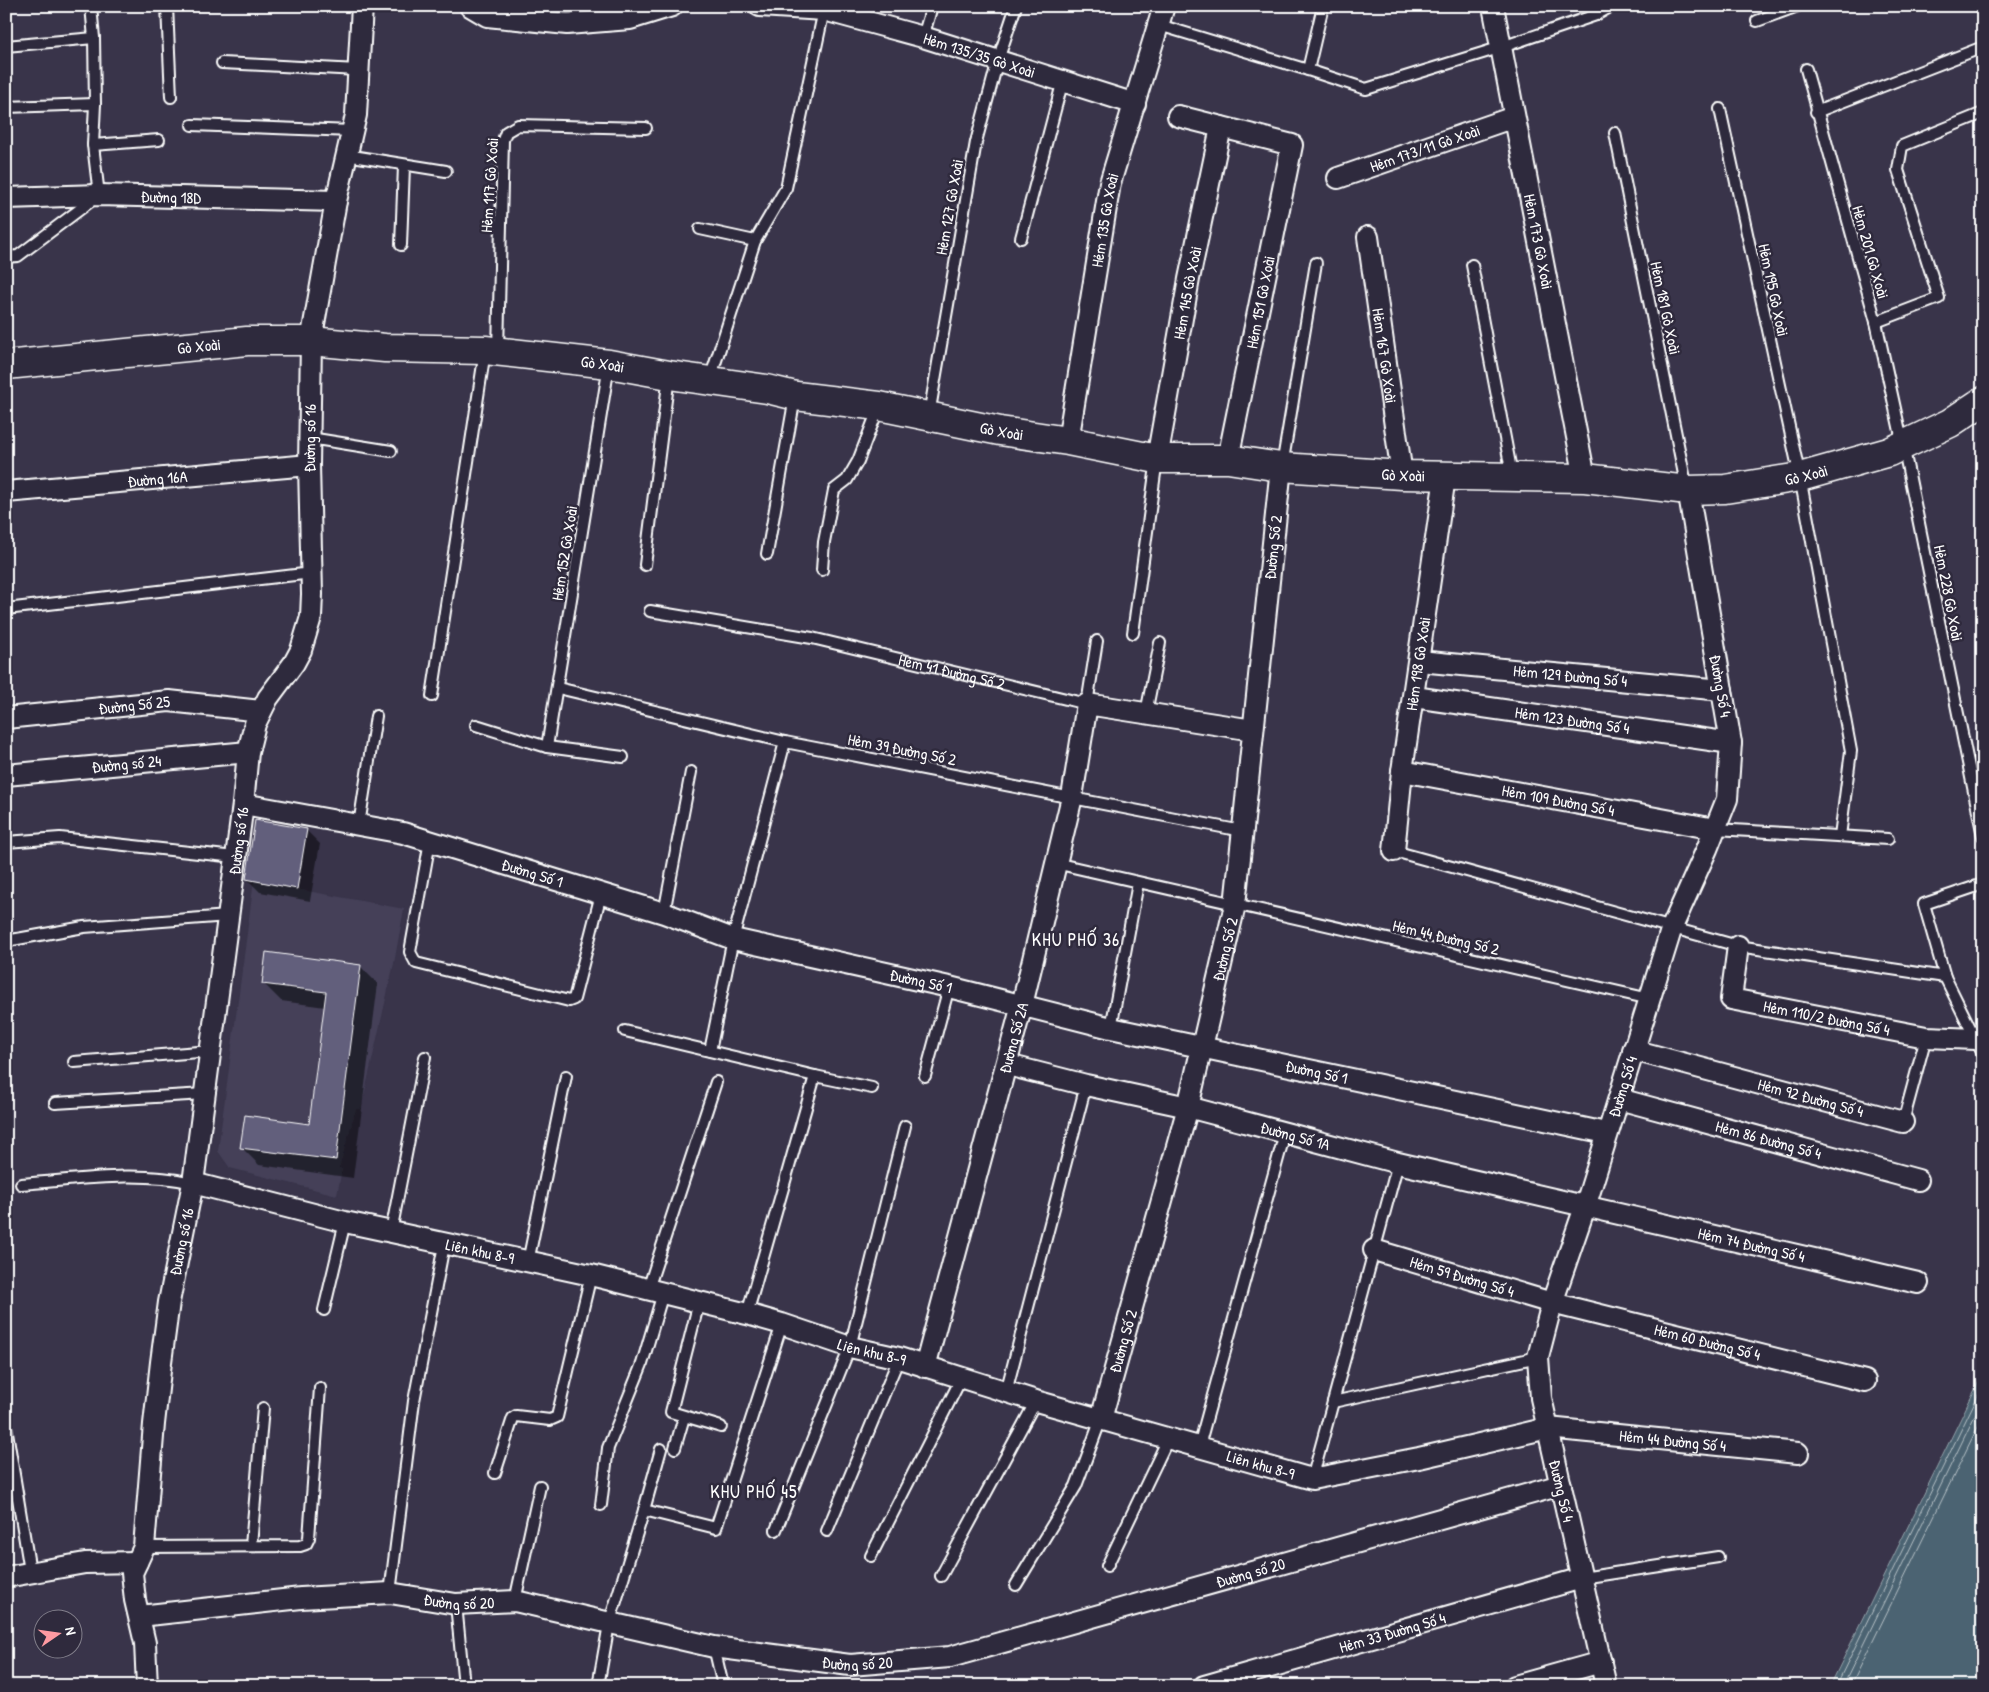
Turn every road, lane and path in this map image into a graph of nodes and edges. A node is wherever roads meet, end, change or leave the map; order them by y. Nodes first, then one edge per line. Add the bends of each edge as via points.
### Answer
1 (91, 6) edge
2 (167, 6) edge
3 (362, 6) edge
4 (470, 6) edge
5 (672, 6) edge
6 (760, 6) edge
7 (932, 6) edge
8 (1016, 6) edge
9 (1164, 6) edge
10 (1323, 6) edge
11 (1493, 6) edge
12 (1612, 6) edge
13 (1798, 6) edge
14 (824, 8) edge
15 (1595, 11) edge
16 (1757, 21) dead end
17 (1159, 25) junction
18 (922, 37) junction
19 (94, 38) junction
20 (6, 46) edge
21 (1983, 47) edge
22 (1502, 48) junction
23 (998, 60) junction
24 (222, 63) dead end
25 (1806, 69) dead end
26 (358, 70) junction
27 (1308, 70) junction
28 (1063, 80) junction
29 (170, 97) dead end
30 (95, 104) junction
31 (1135, 104) junction
32 (6, 107) edge
33 (1720, 109) dead end
34 (1816, 112) junction
35 (1983, 113) edge
36 (1178, 116) dead end
37 (1514, 117) junction
38 (192, 125) dead end
39 (1221, 127) junction
40 (646, 128) dead end
41 (352, 131) junction
42 (1615, 132) dead end
43 (159, 140) dead end
44 (93, 145) junction
45 (346, 156) junction
46 (404, 166) junction
47 (446, 171) dead end
48 (1338, 178) dead end
49 (99, 194) junction
50 (6, 198) edge
51 (336, 201) junction
52 (700, 228) dead end
53 (1368, 237) dead end
54 (1021, 238) dead end
55 (756, 241) junction
56 (401, 245) dead end
57 (6, 257) edge
58 (1316, 263) dead end
59 (1472, 265) dead end
60 (1876, 322) junction
61 (312, 341) junction
62 (492, 351) junction
63 (609, 364) junction
64 (6, 365) edge
65 (669, 375) junction
66 (709, 380) junction
67 (796, 396) junction
68 (1983, 401) edge
69 (879, 406) junction
70 (928, 416) junction
71 (310, 438) junction
72 (1068, 441) junction
73 (1904, 445) junction
74 (391, 451) dead end
75 (1157, 458) junction
76 (1228, 459) junction
77 (309, 465) junction
78 (1281, 467) junction
79 (1402, 475) junction
80 (1512, 476) junction
81 (1445, 477) junction
82 (1585, 478) junction
83 (1800, 478) junction
84 (1688, 490) junction
85 (6, 492) edge
86 (767, 554) dead end
87 (645, 565) dead end
88 (822, 570) dead end
89 (312, 573) junction
90 (6, 609) edge
91 (650, 611) dead end
92 (1133, 633) dead end
93 (1097, 641) dead end
94 (1160, 643) dead end
95 (1419, 661) junction
96 (558, 688) junction
97 (1722, 690) junction
98 (432, 696) dead end
99 (1414, 697) junction
100 (1087, 704) junction
101 (262, 711) junction
102 (1146, 713) junction
103 (376, 716) dead end
104 (6, 718) edge
105 (476, 725) dead end
106 (1253, 730) junction
107 (785, 742) junction
108 (1731, 743) junction
109 (547, 747) junction
110 (248, 752) junction
111 (623, 757) dead end
112 (1402, 771) junction
113 (691, 772) dead end
114 (6, 775) edge
115 (1072, 797) junction
116 (243, 804) junction
117 (359, 824) junction
118 (1715, 829) junction
119 (1242, 831) junction
120 (1840, 836) junction
121 (1983, 836) edge
122 (1888, 839) dead end
123 (430, 841) junction
124 (6, 842) edge
125 (1394, 852) joint
126 (235, 857) junction
127 (1055, 863) junction
128 (1138, 883) junction
129 (1983, 884) edge
130 (601, 894) junction
131 (1235, 905) junction
132 (664, 913) junction
133 (228, 916) junction
134 (1672, 927) junction
135 (733, 939) junction
136 (6, 941) edge
137 (1738, 946) junction
138 (1945, 977) junction
139 (949, 987) junction
140 (1650, 999) junction
141 (1022, 1005) junction
142 (1111, 1028) junction
143 (625, 1031) dead end
144 (1926, 1037) junction
145 (1980, 1046) edge
146 (1202, 1048) junction
147 (710, 1050) junction
148 (1633, 1050) junction
149 (211, 1051) junction
150 (425, 1057) dead end
151 (74, 1062) dead end
152 (1008, 1065) junction
153 (566, 1076) dead end
154 (814, 1076) junction
155 (925, 1076) dead end
156 (716, 1082) dead end
157 (1086, 1085) junction
158 (872, 1088) dead end
159 (205, 1094) junction
160 (1619, 1099) junction
161 (55, 1103) dead end
162 (1188, 1107) junction
163 (1903, 1122) joint
164 (906, 1126) dead end
165 (1285, 1133) junction
166 (1606, 1133) junction
167 (1398, 1164) junction
168 (1918, 1180) dead end
169 (193, 1183) junction
170 (21, 1184) dead end
171 (1585, 1208) junction
172 (345, 1222) junction
173 (391, 1232) junction
174 (444, 1244) junction
175 (1374, 1250) junction
176 (528, 1262) junction
177 (591, 1275) junction
178 (1918, 1283) dead end
179 (655, 1291) junction
180 (699, 1302) junction
181 (1552, 1303) junction
182 (324, 1310) dead end
183 (747, 1314) junction
184 (782, 1324) junction
185 (850, 1347) junction
186 (1538, 1357) junction
187 (899, 1358) junction
188 (926, 1367) junction
189 (962, 1377) junction
190 (1865, 1381) dead end
191 (320, 1388) dead end
192 (1006, 1392) junction
193 (1036, 1401) junction
194 (1333, 1402) junction
195 (263, 1408) dead end
196 (684, 1417) junction
197 (1101, 1420) junction
198 (6, 1426) edge
199 (721, 1428) dead end
200 (1548, 1428) junction
201 (1168, 1438) junction
202 (1199, 1446) junction
203 (674, 1448) dead end
204 (661, 1450) dead end
205 (1798, 1453) dead end
206 (495, 1473) dead end
207 (1312, 1479) junction
208 (1561, 1485) junction
209 (540, 1486) dead end
210 (601, 1505) dead end
211 (644, 1510) junction
212 (776, 1530) dead end
213 (827, 1531) dead end
214 (251, 1546) junction
215 (141, 1555) junction
216 (871, 1556) dead end
217 (1718, 1556) dead end
218 (1107, 1566) dead end
219 (30, 1572) junction
220 (941, 1576) dead end
221 (6, 1577) edge
222 (1582, 1578) junction
223 (1016, 1585) dead end
224 (390, 1593) junction
225 (515, 1601) junction
226 (456, 1604) junction
227 (140, 1616) junction
228 (609, 1624) junction
229 (714, 1647) junction
230 (1601, 1662) junction
231 (1212, 1685) edge
232 (147, 1686) edge
233 (464, 1686) edge
234 (598, 1686) edge
235 (723, 1686) edge
236 (1515, 1686) edge
237 (1606, 1686) edge

1 - 19 lane
2 - 29 lane
3 - 26 street, Đường số 16
4 - 5 street via 487,16 567,24 630,19
6 - 14 street, Hẻm 135/35 Gò Xoài
7 - 18 lane
8 - 23 lane, Hẻm 127 Gò Xoài
9 - 17 street, Hẻm 135 Gò Xoài
10 - 27 lane
11 - 22 street, Hẻm 173 Gò Xoài
12 - 15 lane
13 - 16 lane
14 - 18 street, Hẻm 135/35 Gò Xoài
14 - 55 lane via 786,188
15 - 22 lane
17 - 27 lane
17 - 31 street, Hẻm 135 Gò Xoài
18 - 23 street, Hẻm 135/35 Gò Xoài
19 - 20 lane
19 - 30 lane
21 - 34 lane
22 - 27 lane via 1366,89
22 - 37 street, Hẻm 173 Gò Xoài
23 - 28 street, Hẻm 135/35 Gò Xoài
23 - 70 lane, Hẻm 127 Gò Xoài via 976,142
24 - 26 lane
25 - 34 lane, Hẻm 201 Gò Xoài
26 - 41 street, Đường số 16
28 - 31 street, Hẻm 135/35 Gò Xoài
28 - 54 lane
30 - 32 lane
30 - 44 lane
31 - 72 street, Hẻm 135 Gò Xoài via 1110,183
33 - 83 lane, Hẻm 195 Gò Xoài
34 - 60 lane, Hẻm 201 Gò Xoài
35 - 60 lane via 1902,146 1898,170 1939,298
36 - 39 street
37 - 48 street, Hẻm 173/11 Gò Xoài
37 - 82 street, Hẻm 173 Gò Xoài
38 - 41 lane
39 - 75 street, Hẻm 145 Gò Xoài via 1189,278
39 - 76 street, Hẻm 151 Gò Xoài via 1292,145
40 - 62 lane, Hẻm 117 Gò Xoài via 518,125 506,132
41 - 45 street, Đường số 16
42 - 84 lane, Hẻm 181 Gò Xoài
43 - 44 lane
44 - 49 lane
45 - 46 lane
45 - 51 street, Đường số 16
46 - 47 lane
46 - 56 lane
49 - 50 street, Đường 18D
49 - 51 street, Đường 18D
49 - 57 lane via 18,256
51 - 61 street, Đường số 16
52 - 55 lane
53 - 79 street, Hẻm 167 Gò Xoài
55 - 66 lane
58 - 78 lane
59 - 80 lane
60 - 73 lane, Hẻm 201 Gò Xoài
61 - 62 street, Gò Xoài via 385,348
61 - 64 street, Gò Xoài via 211,343
61 - 71 street, Đường số 16
62 - 63 street, Gò Xoài
62 - 98 lane
63 - 65 street, Gò Xoài
63 - 96 lane, Hẻm 152 Gò Xoài
65 - 66 street, Gò Xoài
65 - 87 lane
66 - 67 street, Gò Xoài
67 - 69 street, Gò Xoài
67 - 86 lane
68 - 73 street, Gò Xoài via 1950,423
69 - 70 street, Gò Xoài
69 - 88 lane via 858,461 847,480 834,490
70 - 72 street, Gò Xoài
71 - 74 lane
71 - 77 street, Đường số 16
72 - 75 street, Gò Xoài
73 - 83 street, Gò Xoài
73 - 121 lane, Hẻm 228 Gò Xoài
75 - 76 street, Gò Xoài
75 - 92 lane
76 - 78 street, Gò Xoài
77 - 85 street, Đường 16A
77 - 89 street, Đường số 16
78 - 79 street, Gò Xoài
78 - 106 street, Đường Số 2
79 - 81 street, Gò Xoài
80 - 81 street, Gò Xoài
80 - 82 street, Gò Xoài
81 - 95 street, Hẻm 198 Gò Xoài
82 - 84 street, Gò Xoài
83 - 84 street, Gò Xoài via 1725,489
83 - 120 lane, Hẻm 195 Gò Xoài via 1851,751
84 - 97 street, Đường Số 4
89 - 90 lane
89 - 101 street, Đường số 16 via 311,617 306,637 294,663
91 - 100 lane, Hẻm 41 Đường Số 2 via 812,638
93 - 100 lane
94 - 102 lane
95 - 97 street, Hẻm 129 Đường Số 4
95 - 99 street, Hẻm 198 Gò Xoài
96 - 107 lane, Hẻm 39 Đường Số 2
96 - 109 lane, Hẻm 152 Gò Xoài
97 - 108 street, Đường Số 4
99 - 108 street, Hẻm 123 Đường Số 4
99 - 112 street, Hẻm 198 Gò Xoài
100 - 102 street, Hẻm 41 Đường Số 2
100 - 115 street, Đường Số 2A
101 - 104 street, Đường Số 25 via 169,701
101 - 110 street, Đường số 16
102 - 106 street, Hẻm 41 Đường Số 2
103 - 117 lane
105 - 109 lane
106 - 119 street, Đường Số 2
107 - 115 lane, Hẻm 39 Đường Số 2
107 - 135 lane
108 - 118 street, Đường Số 4 via 1727,799
109 - 111 lane
110 - 114 street, Đường số 24
110 - 116 street, Đường số 16
112 - 118 street, Hẻm 109 Đường Số 4
112 - 125 street, Hẻm 198 Gò Xoài
113 - 132 lane
115 - 119 lane, Hẻm 39 Đường Số 2
115 - 127 street, Đường Số 2A
116 - 117 street, Đường Số 1
116 - 126 street, Đường số 16
117 - 123 street, Đường Số 1
118 - 120 lane
118 - 134 street, Đường Số 4
119 - 131 street, Đường Số 2
120 - 122 lane
123 - 130 street, Đường Số 1
123 - 130 lane via 410,952 416,964 569,1001 574,999
124 - 126 lane via 60,838
125 - 134 lane
126 - 133 street, Đường số 16
127 - 128 lane, Hẻm 44 Đường Số 2
127 - 141 street, Đường Số 2A
128 - 131 lane, Hẻm 44 Đường Số 2
128 - 142 lane
129 - 138 lane via 1924,904
130 - 132 street, Đường Số 1
131 - 140 lane, Hẻm 44 Đường Số 2
131 - 146 street, Đường Số 2
132 - 135 street, Đường Số 1
133 - 136 lane via 84,926
133 - 149 street, Đường số 16
134 - 137 lane
134 - 140 street, Đường Số 4
135 - 139 street, Đường Số 1
135 - 147 lane
137 - 138 lane
137 - 144 street, Hẻm 110/2 Đường Số 4 via 1731,999
138 - 145 lane
139 - 141 street, Đường Số 1
139 - 155 lane
140 - 148 street, Đường Số 4
141 - 142 street, Đường Số 1
141 - 152 street, Đường Số 2A
142 - 146 street, Đường Số 1
143 - 147 lane
144 - 145 street, Hẻm 110/2 Đường Số 4
144 - 163 lane, Hẻm 92 Đường Số 4
146 - 162 street, Đường Số 2
146 - 166 street, Đường Số 1
147 - 154 lane
148 - 160 street, Đường Số 4
148 - 163 street, Hẻm 92 Đường Số 4
149 - 151 lane
149 - 159 street, Đường số 16
150 - 173 lane
152 - 157 street, Đường Số 1A
152 - 188 street, Đường Số 2A
153 - 176 lane
154 - 158 lane
154 - 183 lane
156 - 179 lane
157 - 162 street, Đường Số 1A
157 - 192 lane
159 - 161 lane
159 - 169 street, Đường số 16
160 - 166 street, Đường Số 4
160 - 168 street, Hẻm 86 Đường Số 4
162 - 165 street, Đường Số 1A
162 - 197 street, Đường Số 2
164 - 185 lane
165 - 167 street, Đường Số 1A
165 - 202 lane
166 - 171 street, Đường Số 4
167 - 171 street, Đường Số 1A
167 - 175 lane
169 - 170 lane via 174,1178 126,1176
169 - 172 street, Liên khu 8-9
169 - 215 street, Đường số 16 via 172,1285 161,1362
171 - 178 street, Hẻm 74 Đường Số 4
171 - 181 street, Đường Số 4
172 - 173 street, Liên khu 8-9
172 - 182 lane
173 - 174 street, Liên khu 8-9
174 - 176 street, Liên khu 8-9
174 - 224 lane via 414,1401
175 - 181 street, Hẻm 59 Đường Số 4
175 - 194 lane
176 - 177 street, Liên khu 8-9
177 - 179 street, Liên khu 8-9
177 - 206 lane via 557,1417 550,1420 516,1416
179 - 180 street, Liên khu 8-9
179 - 210 lane via 642,1364 608,1448
180 - 183 street, Liên khu 8-9
180 - 196 lane via 670,1412
181 - 186 street, Đường Số 4
181 - 190 street, Hẻm 60 Đường Số 4
183 - 184 street, Liên khu 8-9
184 - 185 street, Liên khu 8-9
184 - 211 lane via 716,1528
185 - 187 street, Liên khu 8-9
185 - 212 lane
186 - 194 lane
186 - 200 street, Đường Số 4 via 1541,1398
187 - 188 street, Liên khu 8-9
187 - 213 lane
188 - 189 street, Liên khu 8-9
189 - 192 street, Liên khu 8-9
189 - 216 lane
191 - 214 lane via 309,1538 300,1546
192 - 193 street, Liên khu 8-9
193 - 197 street, Liên khu 8-9
193 - 220 lane
194 - 207 lane
195 - 214 lane
196 - 199 lane
196 - 203 lane
197 - 201 street, Liên khu 8-9
197 - 223 lane via 1076,1486
198 - 219 lane
200 - 205 street, Hẻm 44 Đường Số 4
200 - 207 street, Liên khu 8-9
200 - 208 street, Đường Số 4
201 - 202 street, Liên khu 8-9
201 - 218 lane
202 - 207 street, Liên khu 8-9
204 - 211 lane
208 - 222 street, Đường Số 4
208 - 229 street, Đường số 20 via 950,1657 850,1665
209 - 225 lane
211 - 228 lane
214 - 215 lane
215 - 219 street
215 - 227 street, Đường số 16 via 132,1574
217 - 222 lane
219 - 221 street
222 - 230 street, Đường Số 4
222 - 231 street, Hẻm 33 Đường Số 4
224 - 226 street, Đường số 20
224 - 227 street, Đường số 20 via 301,1598
225 - 226 street, Đường số 20
225 - 228 street, Đường số 20
226 - 233 lane
227 - 232 street, Đường số 16 via 146,1643
228 - 229 street, Đường số 20
228 - 234 lane
229 - 235 lane
230 - 236 street
230 - 237 street, Đường Số 4

